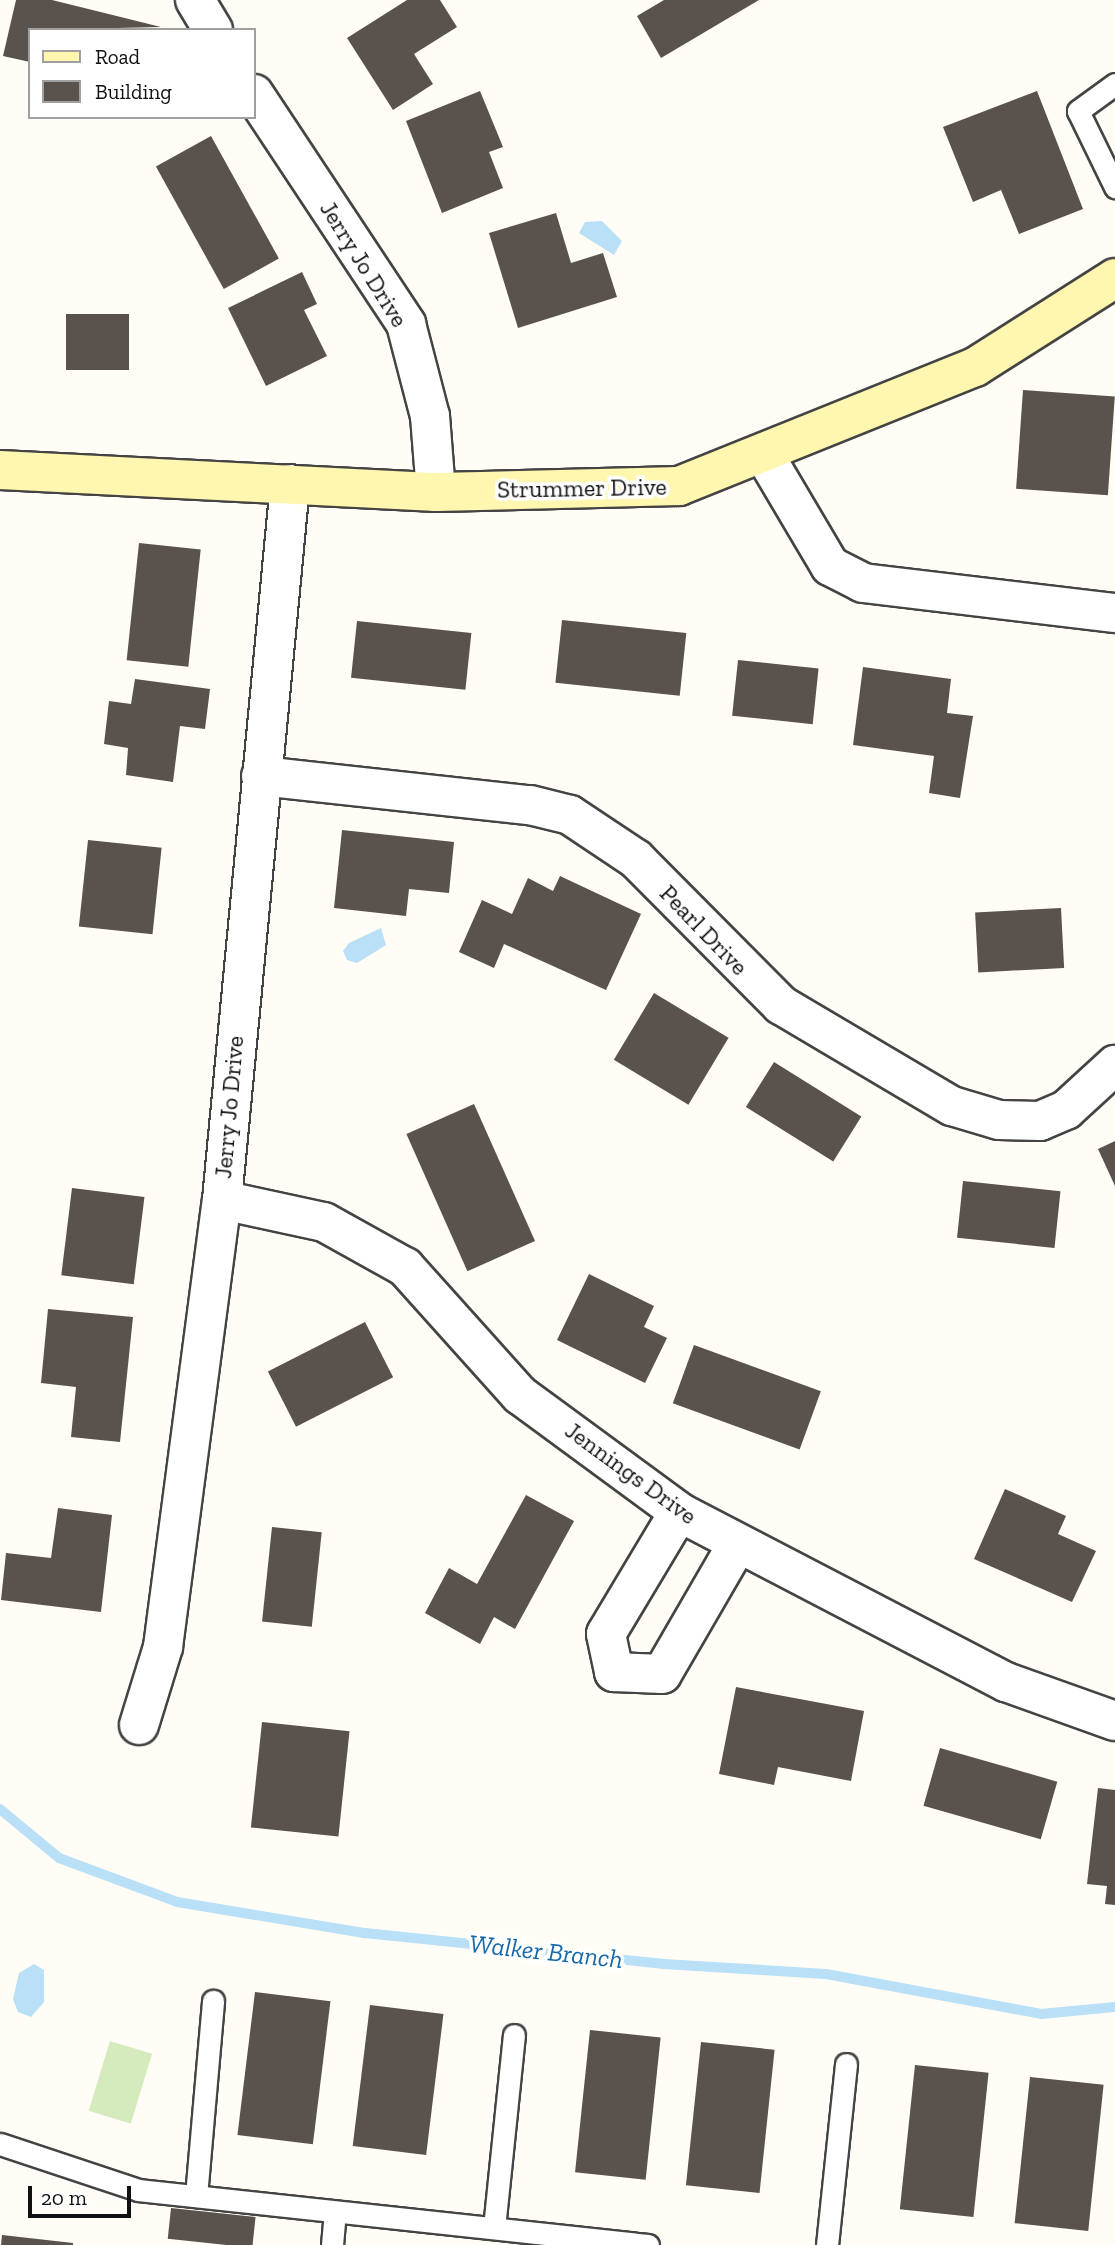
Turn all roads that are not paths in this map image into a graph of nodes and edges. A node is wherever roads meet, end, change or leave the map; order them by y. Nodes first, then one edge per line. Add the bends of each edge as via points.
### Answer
1 (195, 0) edge
2 (212, 28) edge
3 (1115, 84) edge
4 (256, 97) edge
5 (1115, 187) edge
6 (1115, 278) edge
7 (765, 456) junction
8 (0, 470) edge
9 (290, 484) junction
10 (436, 492) junction
11 (1115, 613) edge
12 (261, 776) junction
13 (1115, 1065) edge
14 (222, 1200) junction
15 (679, 1512) junction
16 (738, 1543) junction
17 (1115, 1721) edge
18 (139, 1725) dead end
19 (213, 2001) dead end
20 (514, 2035) dead end
21 (846, 2064) dead end
22 (0, 2144) edge
23 (196, 2196) junction
24 (335, 2212) junction
25 (494, 2228) junction
26 (332, 2245) edge
27 (648, 2245) edge
28 (827, 2245) edge

1 - 2 street
3 - 5 lane via 1078,111
4 - 10 street, Jerry Jo Drive via 406,324 430,416
6 - 7 main road, Strummer Drive via 975,368
7 - 10 main road, Strummer Drive via 679,486
7 - 11 street via 830,566 863,583
8 - 9 main road, Strummer Drive
9 - 10 main road, Strummer Drive
9 - 12 street, Jerry Jo Drive
12 - 13 street, Pearl Drive via 530,805 570,815 636,859 781,1006 952,1106 999,1120 1041,1121 1066,1110
12 - 14 street, Jerry Jo Drive
14 - 15 street, Jennings Drive via 324,1222 405,1267 520,1395
14 - 18 street, Jerry Jo Drive via 163,1647
15 - 16 street, Jennings Drive
15 - 16 street via 606,1634 614,1672 662,1674
16 - 17 street, Jennings Drive via 1006,1682
19 - 23 lane
20 - 25 lane
21 - 28 lane
22 - 23 lane via 138,2190
23 - 24 lane
24 - 25 lane
24 - 26 lane
25 - 27 lane

